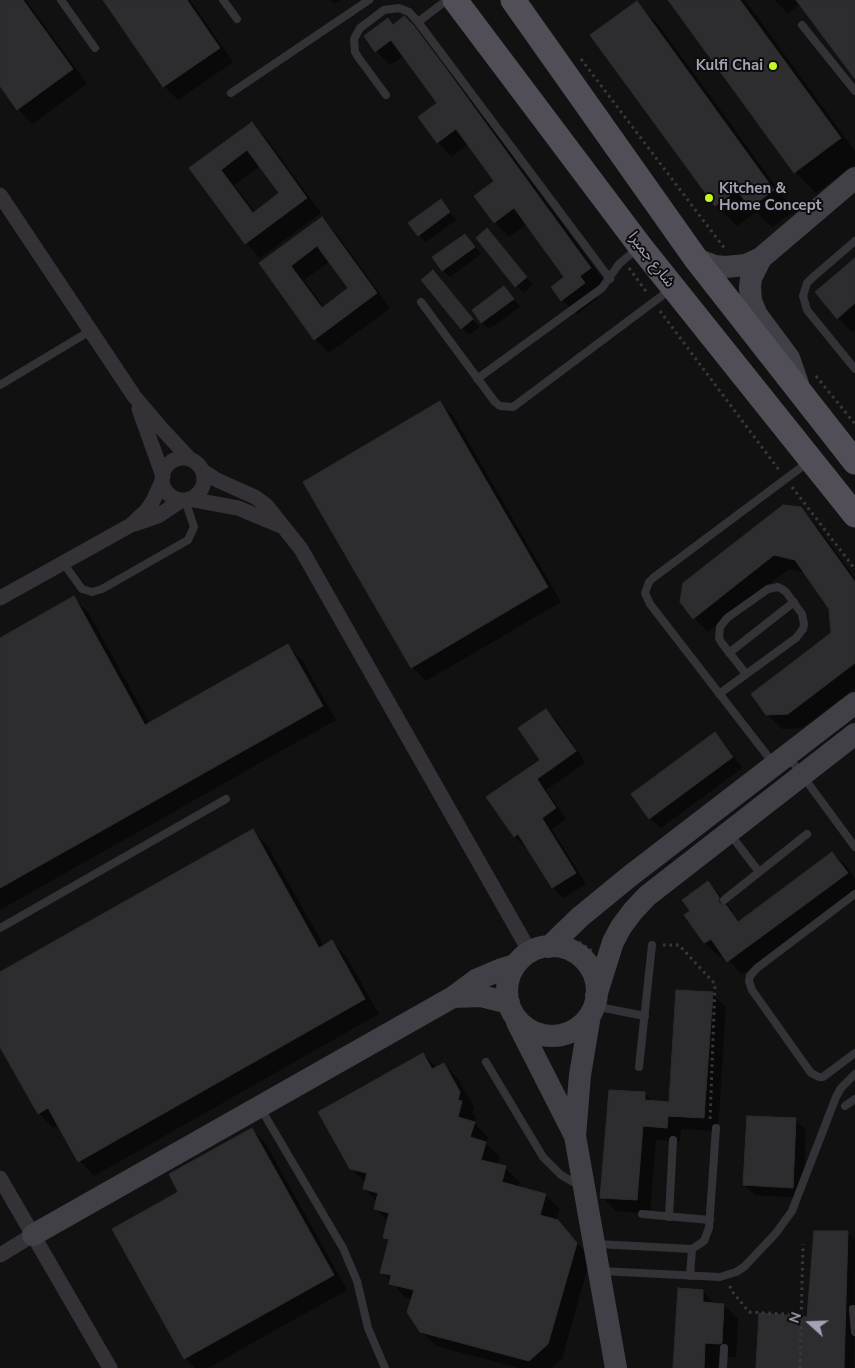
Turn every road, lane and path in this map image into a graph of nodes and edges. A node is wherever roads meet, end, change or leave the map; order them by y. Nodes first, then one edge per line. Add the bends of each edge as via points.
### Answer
1 (61, 0) edge
2 (224, 0) edge
3 (369, 0) edge
4 (447, 0) edge
5 (455, 0) edge
6 (513, 0) edge
7 (236, 19) dead end
8 (418, 22) junction
9 (802, 25) dead end
10 (95, 48) dead end
11 (579, 55) dead end
12 (855, 90) edge
13 (231, 93) dead end
14 (386, 95) dead end
15 (855, 178) edge
16 (0, 195) edge
17 (855, 242) edge
18 (631, 253) junction
19 (761, 258) junction
20 (696, 259) junction
21 (736, 267) junction
22 (610, 279) junction
23 (663, 295) junction
24 (421, 302) dead end
25 (90, 331) junction
26 (855, 369) edge
27 (477, 379) junction
28 (0, 385) edge
29 (799, 390) junction
30 (134, 396) junction
31 (190, 459) junction
32 (811, 460) junction
33 (855, 462) edge
34 (203, 471) junction
35 (162, 478) junction
36 (786, 478) junction
37 (185, 500) junction
38 (855, 515) edge
39 (131, 525) junction
40 (283, 527) junction
41 (64, 564) junction
42 (855, 569) edge
43 (0, 598) edge
44 (794, 602) junction
45 (729, 653) junction
46 (746, 674) junction
47 (719, 694) junction
48 (855, 703) edge
49 (855, 734) edge
50 (781, 760) junction
51 (802, 775) junction
52 (226, 799) dead end
53 (729, 832) junction
54 (807, 834) dead end
55 (855, 847) edge
56 (759, 872) junction
57 (855, 894) edge
58 (724, 900) dead end
59 (0, 928) edge
60 (652, 945) joint
61 (540, 949) junction
62 (607, 960) junction
63 (453, 997) junction
64 (593, 1006) junction
65 (511, 1010) junction
66 (645, 1016) junction
67 (855, 1053) edge
68 (486, 1062) dead end
69 (639, 1067) dead end
70 (855, 1074) edge
71 (855, 1099) edge
72 (845, 1106) dead end
73 (260, 1107) junction
74 (716, 1128) joint
75 (575, 1136) junction
76 (673, 1140) dead end
77 (0, 1178) edge
78 (584, 1188) junction
79 (642, 1214) dead end
80 (669, 1217) junction
81 (710, 1220) junction
82 (33, 1235) junction
83 (594, 1244) junction
84 (803, 1244) dead end
85 (692, 1249) junction
86 (0, 1254) edge
87 (599, 1270) junction
88 (728, 1275) junction
89 (690, 1276) junction
90 (853, 1309) dead end
91 (801, 1315) junction
92 (855, 1332) edge
93 (724, 1348) dead end
94 (110, 1368) edge
95 (385, 1368) edge
96 (616, 1368) edge
97 (723, 1368) edge
98 (800, 1368) edge

1 - 10 lane
2 - 7 lane
3 - 13 lane
4 - 8 lane
5 - 18 main road, شارع جميرا
6 - 20 main road
8 - 14 lane via 404,9 388,8 356,34 355,52
8 - 22 lane
9 - 12 lane
11 - 21 path
15 - 19 street
16 - 25 street
17 - 26 lane via 812,278 803,296 807,310
18 - 22 lane
18 - 23 main road, شارع جميرا
18 - 23 path
19 - 21 street
19 - 29 street via 751,278 751,302 789,358
20 - 21 street via 715,266
20 - 29 main road
22 - 27 lane
23 - 27 lane via 513,407 500,406
23 - 32 main road, شارع جميرا
23 - 36 path
24 - 27 lane
25 - 28 lane
25 - 30 street
29 - 33 main road
30 - 31 street
30 - 35 street
31 - 34 street
31 - 35 street via 175,459 165,468
32 - 36 lane
32 - 38 main road, شارع جميرا
34 - 37 street via 204,485 195,496
34 - 40 street via 255,497
35 - 37 street via 169,494
35 - 39 street via 153,501
36 - 42 path
36 - 47 lane via 654,578 646,588 650,604
37 - 39 street via 158,516
37 - 40 street via 238,508
37 - 41 lane via 194,527 188,540 102,589 92,592 82,589
39 - 41 street
40 - 61 street via 309,561
41 - 43 street
44 - 45 lane
44 - 45 lane via 782,589 772,587 727,618 720,627 719,638
44 - 46 lane via 804,619 800,634
45 - 46 lane
46 - 47 lane
47 - 50 lane
48 - 50 street
49 - 51 street
50 - 51 lane
50 - 61 street
51 - 53 street
51 - 55 lane
52 - 59 lane
53 - 56 lane
53 - 62 street via 633,910 617,934
54 - 56 lane
56 - 58 lane
57 - 67 lane via 756,968 749,980 752,990 815,1076 823,1076
60 - 66 lane
60 - 74 path via 680,945 715,984 709,1127
61 - 62 path via 596,954
61 - 63 street via 488,974
61 - 64 street via 562,947 584,960 596,983
61 - 65 street via 510,977 507,990
62 - 64 street
63 - 65 street via 481,996
63 - 73 street
64 - 65 street via 580,1026 567,1034 552,1036 537,1034 524,1027
64 - 66 lane
64 - 75 street via 580,1075
65 - 75 street
66 - 69 lane
68 - 78 lane via 543,1158
70 - 88 lane via 836,1097 798,1199 785,1223 744,1267
71 - 72 lane
73 - 82 street
73 - 95 lane via 343,1248 357,1281 370,1335
74 - 81 lane
75 - 78 street
76 - 80 lane
77 - 82 street
78 - 83 street
79 - 80 lane
80 - 81 lane
81 - 85 lane via 708,1235
82 - 86 street
82 - 94 street
83 - 85 lane
83 - 87 street
84 - 91 path
85 - 89 lane
87 - 89 lane
87 - 96 street
88 - 89 lane
88 - 91 path via 731,1290 749,1312
90 - 92 lane
91 - 98 path
93 - 97 lane

